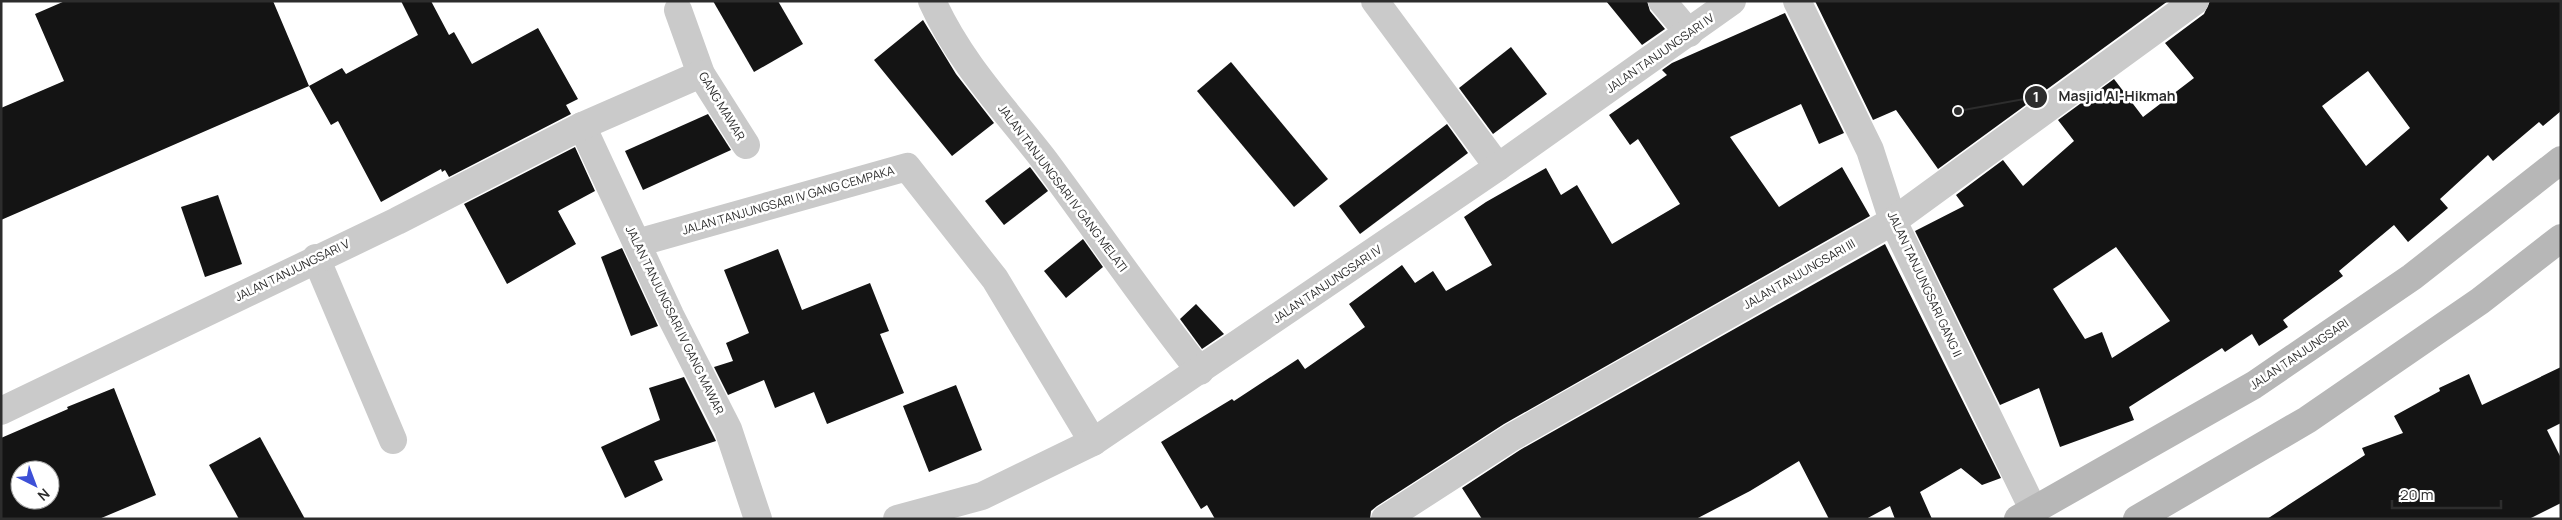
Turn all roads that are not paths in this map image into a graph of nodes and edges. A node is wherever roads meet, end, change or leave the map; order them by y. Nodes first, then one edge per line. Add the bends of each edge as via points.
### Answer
1 (932, 1) edge
2 (1375, 1) edge
3 (1662, 1) edge
4 (1732, 1) edge
5 (1797, 1) edge
6 (2194, 1) edge
7 (678, 10) dead end
8 (1689, 33) junction
9 (701, 74) junction
10 (582, 126) junction
11 (746, 146) dead end
12 (2561, 160) edge
13 (1498, 167) junction
14 (1893, 221) junction
15 (2561, 238) edge
16 (637, 243) junction
17 (316, 258) junction
18 (1200, 371) junction
19 (1, 411) edge
20 (393, 440) dead end
21 (1093, 442) junction
22 (2026, 515) edge
23 (758, 519) edge
24 (897, 519) edge
25 (1385, 519) edge
26 (2137, 519) edge

1 - 18 street, JALAN TANJUNGSARI IV GANG MELATI via 964,60 1043,159
2 - 13 street
3 - 8 street
4 - 8 street, JALAN TANJUNGSARI IV
5 - 14 street, JALAN TANJUNGSARI GANG II via 1870,150
6 - 14 street, JALAN TANJUNGSARI III
7 - 9 street, GANG MAWAR
8 - 13 street, JALAN TANJUNGSARI IV
9 - 10 street, JALAN TANJUNGSARI V
9 - 11 street, GANG MAWAR
10 - 16 street, JALAN TANJUNGSARI IV GANG MAWAR
10 - 17 street, JALAN TANJUNGSARI V
12 - 22 main road, JALAN TANJUNGSARI via 2412,277 2254,385
13 - 18 street, JALAN TANJUNGSARI IV
14 - 22 street, JALAN TANJUNGSARI GANG II via 2014,468
14 - 25 street, JALAN TANJUNGSARI III via 1512,437
15 - 26 main road via 2480,301 2306,420
16 - 21 street, JALAN TANJUNGSARI IV GANG CEMPAKA via 908,167 995,279
16 - 23 street, JALAN TANJUNGSARI IV GANG MAWAR via 728,429
17 - 19 street, JALAN TANJUNGSARI V
17 - 20 street
18 - 21 street, JALAN TANJUNGSARI IV
21 - 24 street, JALAN TANJUNGSARI IV via 982,496

